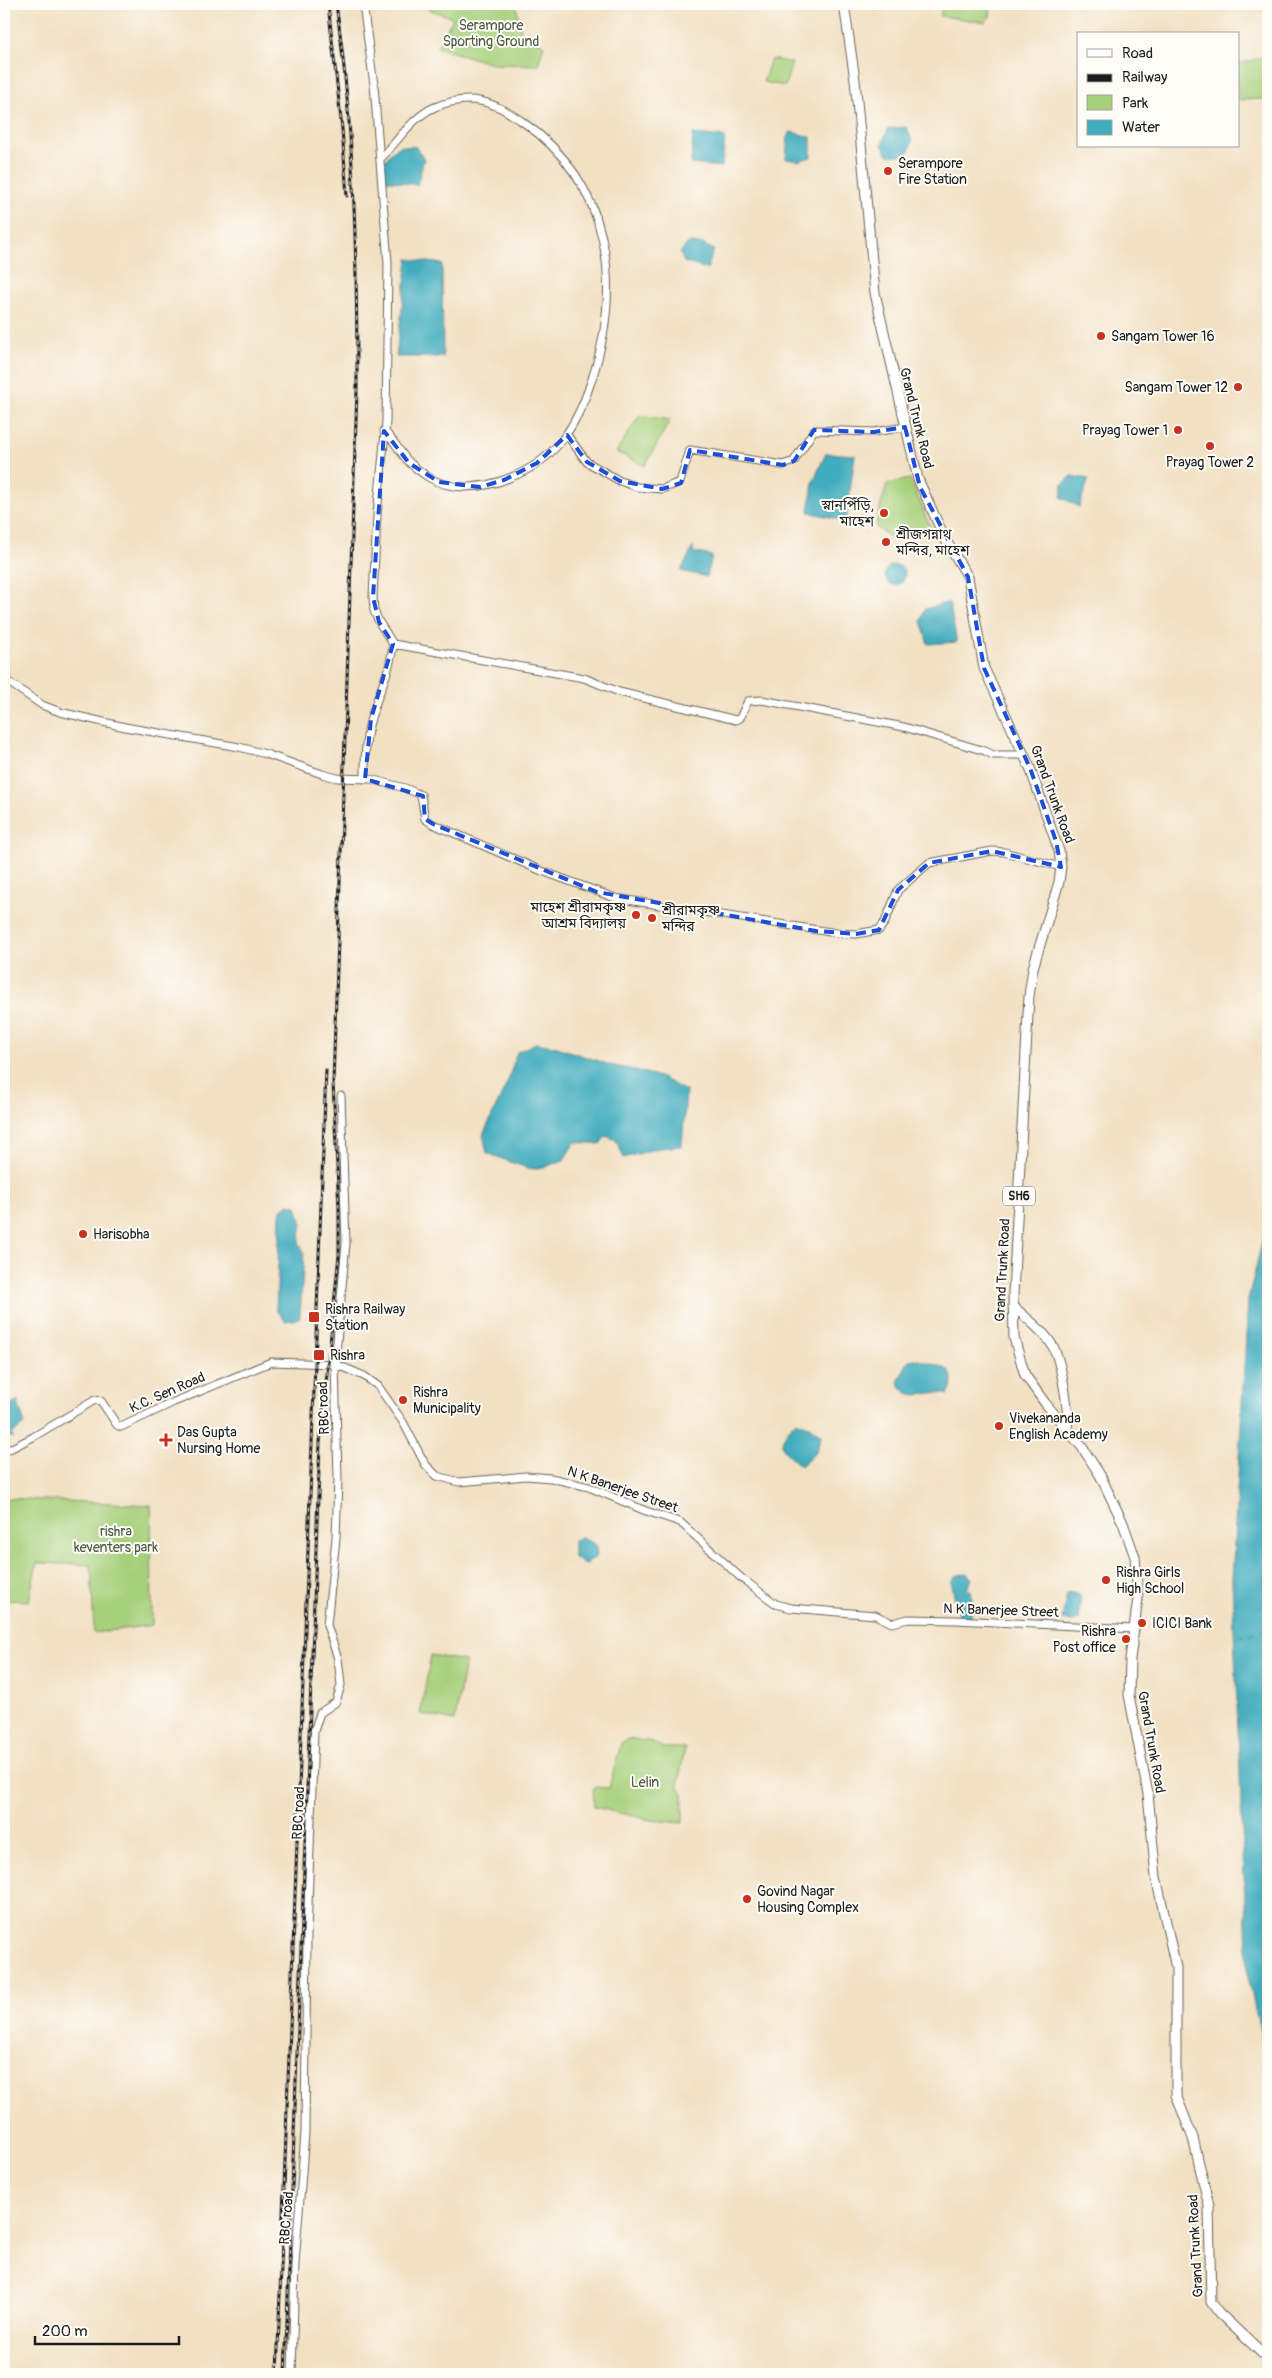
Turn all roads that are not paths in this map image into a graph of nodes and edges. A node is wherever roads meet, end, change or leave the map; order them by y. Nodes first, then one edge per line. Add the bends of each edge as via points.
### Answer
1 (362, 4) edge
2 (844, 4) edge
3 (381, 158) junction
4 (905, 427) junction
5 (384, 432) junction
6 (566, 436) junction
7 (393, 644) junction
8 (4, 679) edge
9 (1025, 755) junction
10 (365, 779) junction
11 (1061, 868) junction
12 (341, 1096) dead end
13 (1013, 1306) junction
14 (334, 1364) junction
15 (1066, 1429) junction
16 (4, 1452) edge
17 (1135, 1629) junction
18 (1268, 2359) edge
19 (292, 2374) edge

1 - 3 street
2 - 4 main road, Grand Trunk Road / SH6 via 855,80 874,288
3 - 5 street via 388,263
3 - 6 street via 421,116 462,100 481,100 498,106 540,133 576,176 587,197 604,248 608,303 597,365 581,410
4 - 6 street via 874,432 814,430 794,461 783,465 690,450 680,482 662,489 636,487 620,481 587,462
4 - 9 main road, Grand Trunk Road / SH6 via 923,492 945,539 968,577 978,643 988,679
5 - 6 street via 409,463 428,477 456,485 480,487 517,476 554,450
5 - 7 street via 373,597 374,612
7 - 9 street via 584,678 619,692 736,720 748,701 762,700 904,727 993,756
7 - 10 street via 388,673 370,719
8 - 10 street via 42,705 60,712 239,747 332,777
9 - 11 main road, Grand Trunk Road / SH6 via 1056,841
10 - 11 street via 406,788 421,795 425,819 432,824 542,872 606,895 816,931 856,934 879,930 898,890 929,863 992,851
11 - 13 main road, Grand Trunk Road / SH6 via 1032,972 1029,996
12 - 14 street, RBC road via 345,1267
13 - 15 main road, Grand Trunk Road / SH6 via 1015,1346 1025,1375
13 - 15 main road via 1048,1339 1056,1354 1068,1414
14 - 16 street, K.C. Sen Road via 271,1362 121,1427 101,1401 96,1400
14 - 17 street, N K Banerjee Street via 364,1376 382,1391 403,1422 424,1464 437,1476 459,1482 526,1476 589,1487 680,1522 740,1577 776,1604 875,1615 892,1623 946,1620
14 - 19 street, RBC road via 338,1479 327,1625 338,1659 341,1685 336,1702 320,1712 314,1731 307,1936 306,2133 295,2264
15 - 17 main road, Grand Trunk Road / SH6 via 1100,1475 1133,1548 1139,1585
17 - 18 main road, Grand Trunk Road / SH6 via 1128,1695 1148,1794 1156,1877 1176,1968 1176,2095 1193,2138 1209,2206 1211,2302

